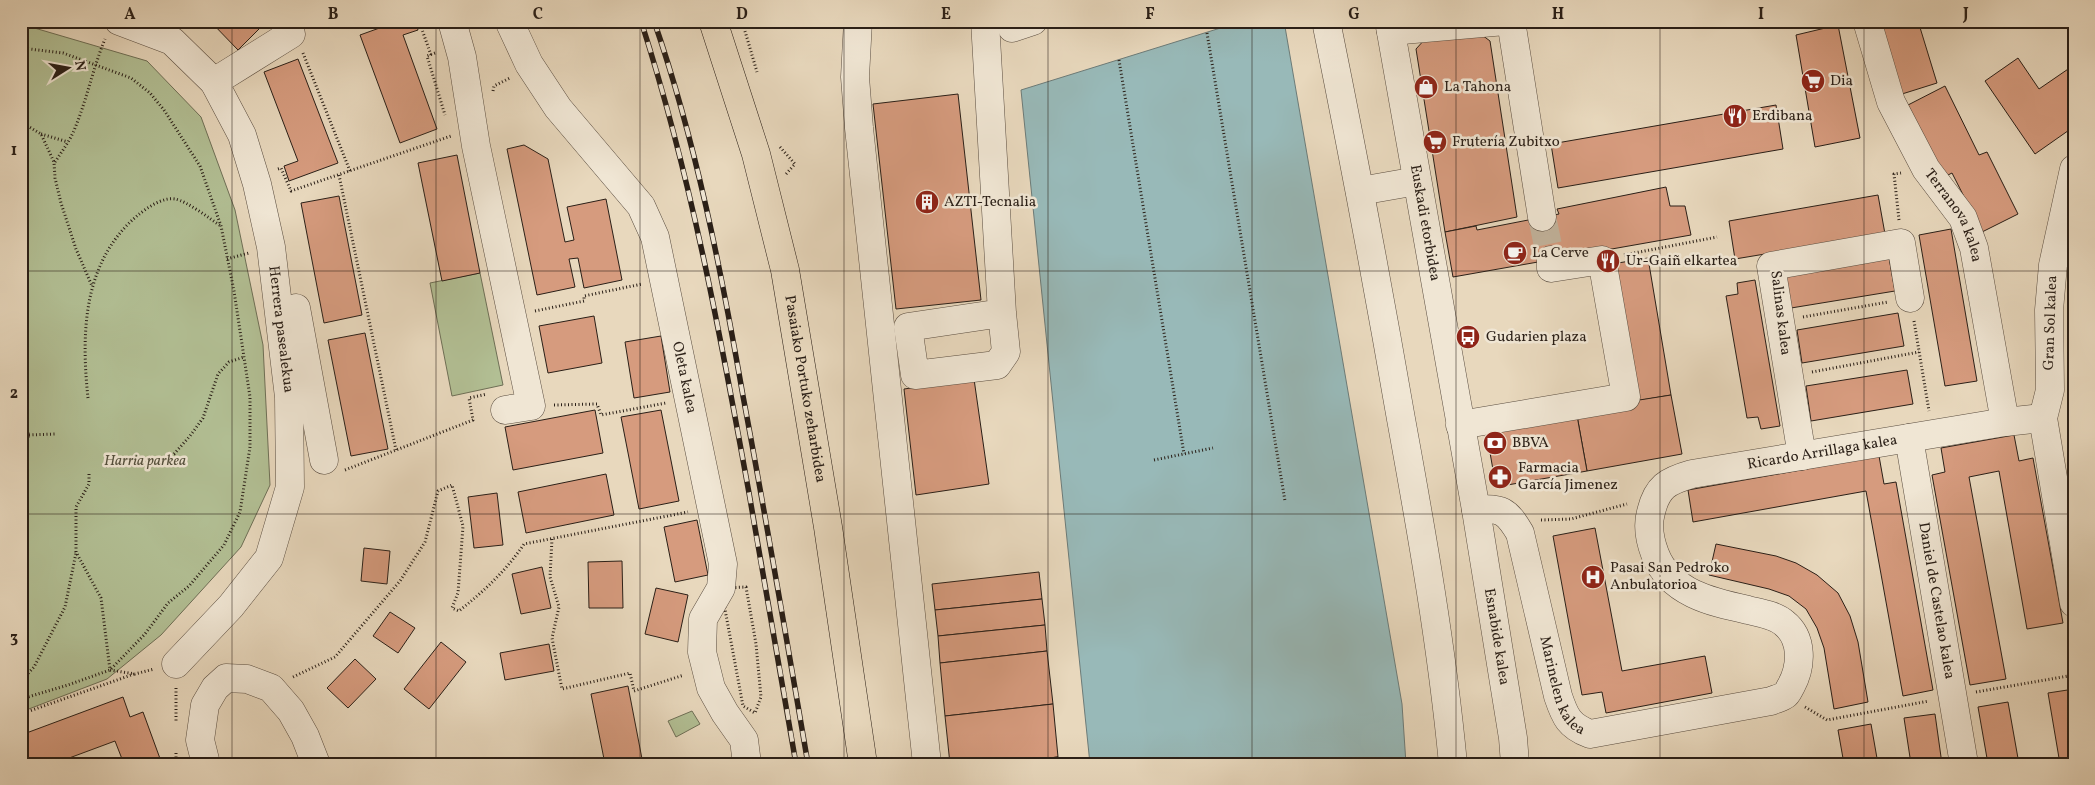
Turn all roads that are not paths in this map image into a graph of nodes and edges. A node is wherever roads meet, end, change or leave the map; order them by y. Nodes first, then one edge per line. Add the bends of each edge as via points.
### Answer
1 (452, 21) edge
2 (509, 21) edge
3 (714, 21) edge
4 (858, 21) edge
5 (986, 21) edge
6 (1009, 21) edge
7 (1034, 21) edge
8 (1326, 21) edge
9 (1511, 21) edge
10 (1867, 21) edge
11 (1490, 22) edge
12 (114, 26) edge
13 (1390, 26) edge
14 (287, 28) edge
15 (214, 82) junction
16 (2074, 169) edge
17 (1417, 180) junction
18 (1360, 191) junction
19 (264, 215) junction
20 (1542, 217) tunnel mouth
21 (1550, 260) dead end
22 (1910, 298) road end
23 (1002, 313) dead end
24 (518, 408) road end
25 (2044, 418) junction
26 (2005, 422) junction
27 (1460, 425) junction
28 (1921, 436) junction
29 (1802, 456) junction
30 (334, 465) road end
31 (1476, 510) junction
32 (2074, 603) edge
33 (176, 664) road end
34 (1778, 698) joint
35 (206, 764) edge
36 (316, 764) edge
37 (747, 764) edge
38 (863, 764) edge
39 (927, 764) edge
40 (1453, 764) edge
41 (1515, 764) edge
42 (1964, 764) edge

1 - 24 street via 462,57 476,146 513,316
2 - 37 street, Oleta kalea via 529,64 558,108 641,206 655,237 723,564 734,587 704,619 702,652 711,688 744,740
3 - 38 main road, Pasaiako Portuko zeharbidea via 756,154 785,270
4 - 39 street via 855,77 859,128
5 - 23 street
6 - 7 street via 1012,28
8 - 18 street
9 - 20 street
10 - 26 street, Terranova kalea via 1891,102 1926,169 1963,218 1974,248
11 - 13 street
12 - 15 street, Herrera pasealekua via 172,41
13 - 17 street, Euskadi etorbidea
14 - 15 street
15 - 19 street, Herrera pasealekua via 242,135
16 - 25 street, Gran Sol kalea via 2053,265 2049,310 2050,390
17 - 18 street
17 - 27 street, Euskadi etorbidea
18 - 40 street via 1424,548
19 - 30 street via 280,223
19 - 33 street, Herrera pasealekua via 271,247 289,397 290,487 269,558
21 - 27 street via 1552,268 1609,259 1626,397
22 - 29 street, Salinas kalea via 1901,243 1771,266
25 - 26 street, Ricardo Arrillaga kalea
25 - 32 street
26 - 28 street, Ricardo Arrillaga kalea
27 - 31 street, Euskadi etorbidea
28 - 29 street, Ricardo Arrillaga kalea
28 - 42 street, Daniel de Castelao kalea
29 - 34 street, Ricardo Arrillaga kalea via 1676,478 1664,485 1654,497 1649,519 1651,543 1659,563 1671,579 1710,602 1767,614 1784,623 1796,638 1800,660 1796,678
31 - 34 street, Marinelen kalea via 1495,508 1510,516 1520,533 1558,696 1564,715 1577,729 1590,734
31 - 41 street, Esnabide kalea
35 - 36 street via 200,740 205,705 214,688 226,678 247,679 271,688 292,711

